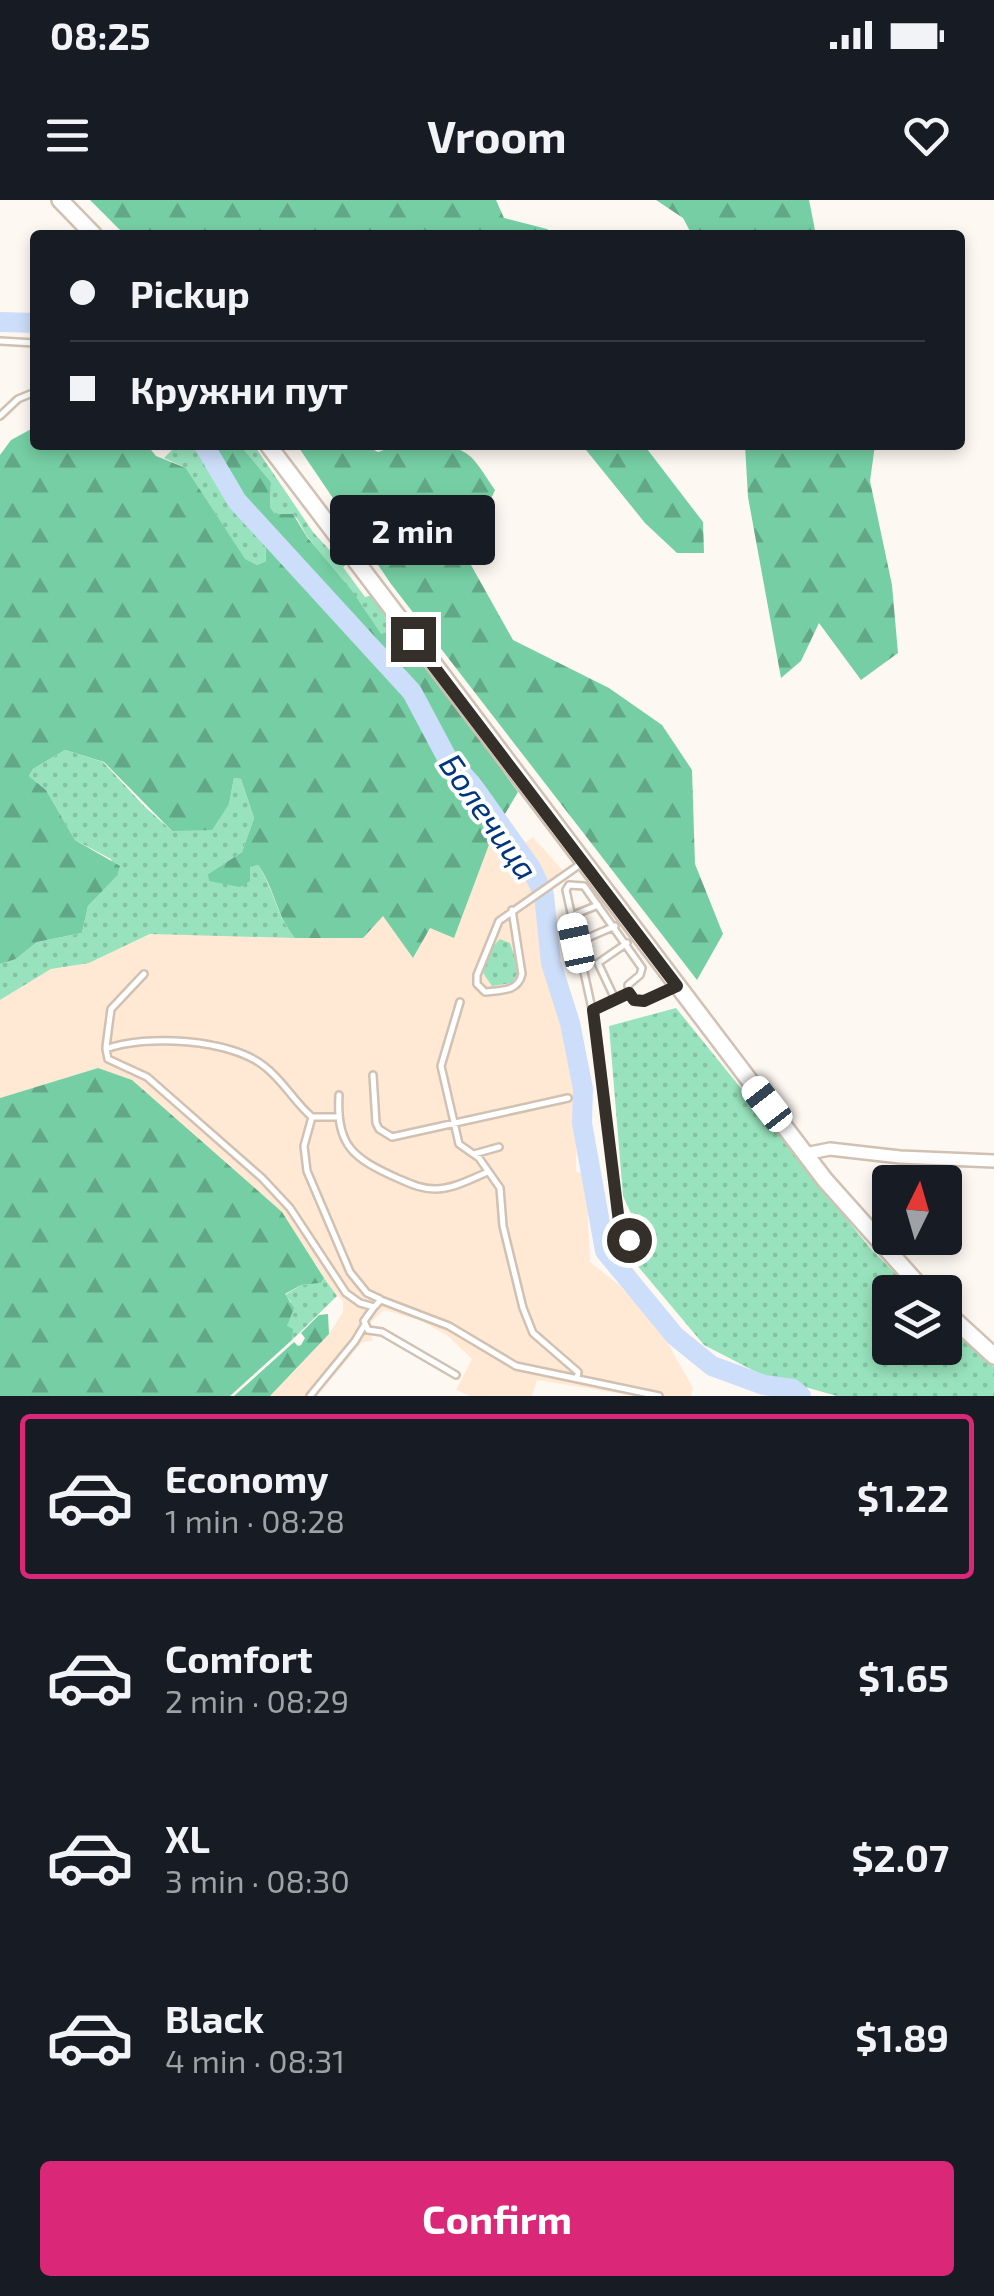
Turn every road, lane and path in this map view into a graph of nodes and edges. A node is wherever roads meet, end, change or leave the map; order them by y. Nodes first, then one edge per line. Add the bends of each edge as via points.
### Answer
1 (60, 200) edge
2 (89, 230) edge
3 (0, 341) edge
4 (30, 343) edge
5 (30, 394) edge
6 (0, 416) edge
7 (272, 450) edge
8 (583, 862) junction
9 (598, 905) junction
10 (512, 910) junction
11 (571, 916) junction
12 (615, 926) junction
13 (576, 943) junction
14 (627, 943) junction
15 (144, 974) dead end
16 (677, 986) junction
17 (629, 993) junction
18 (616, 999) junction
19 (460, 1002) dead end
20 (593, 1010) junction
21 (106, 1049) junction
22 (373, 1074) dead end
23 (339, 1095) dead end
24 (568, 1098) dead end
25 (312, 1117) junction
26 (338, 1117) junction
27 (454, 1125) junction
28 (499, 1148) dead end
29 (474, 1154) junction
30 (805, 1154) junction
31 (994, 1161) edge
32 (488, 1172) junction
33 (629, 1240) dead end
34 (909, 1275) edge
35 (382, 1300) junction
36 (374, 1307) junction
37 (364, 1326) junction
38 (962, 1327) edge
39 (994, 1356) edge
40 (456, 1375) dead end
41 (577, 1379) junction
42 (310, 1396) edge
43 (658, 1396) edge

1 - 2 main road
3 - 4 lane
5 - 6 lane
7 - 8 main road
8 - 10 lane
8 - 16 main road
9 - 11 lane
9 - 11 lane via 580,883 570,885
9 - 12 lane
10 - 10 lane via 493,932 477,975 486,992 520,982
11 - 13 lane
12 - 13 lane
12 - 14 lane
13 - 20 lane
14 - 17 lane via 642,968
14 - 18 lane via 598,963
15 - 21 lane via 111,1009
16 - 17 lane via 644,1001
16 - 30 main road
17 - 18 lane
18 - 20 lane
19 - 27 lane via 441,1066
20 - 33 lane via 619,1222
21 - 25 lane via 138,1040 244,1053
21 - 36 lane via 108,1059 147,1077 262,1178 346,1293
22 - 27 lane via 376,1123 384,1134 400,1137
23 - 26 lane
24 - 27 lane
25 - 26 lane
25 - 35 lane via 304,1146 308,1171 350,1272
26 - 32 lane via 356,1157 419,1188 446,1188
27 - 29 lane via 458,1144
28 - 29 lane
29 - 32 lane
30 - 31 street via 824,1148
30 - 34 main road
32 - 41 lane via 500,1188 522,1308 533,1333 578,1372
35 - 36 lane
35 - 41 lane via 449,1326 516,1366
36 - 37 lane
37 - 40 lane
37 - 42 lane
38 - 39 main road
41 - 43 lane

